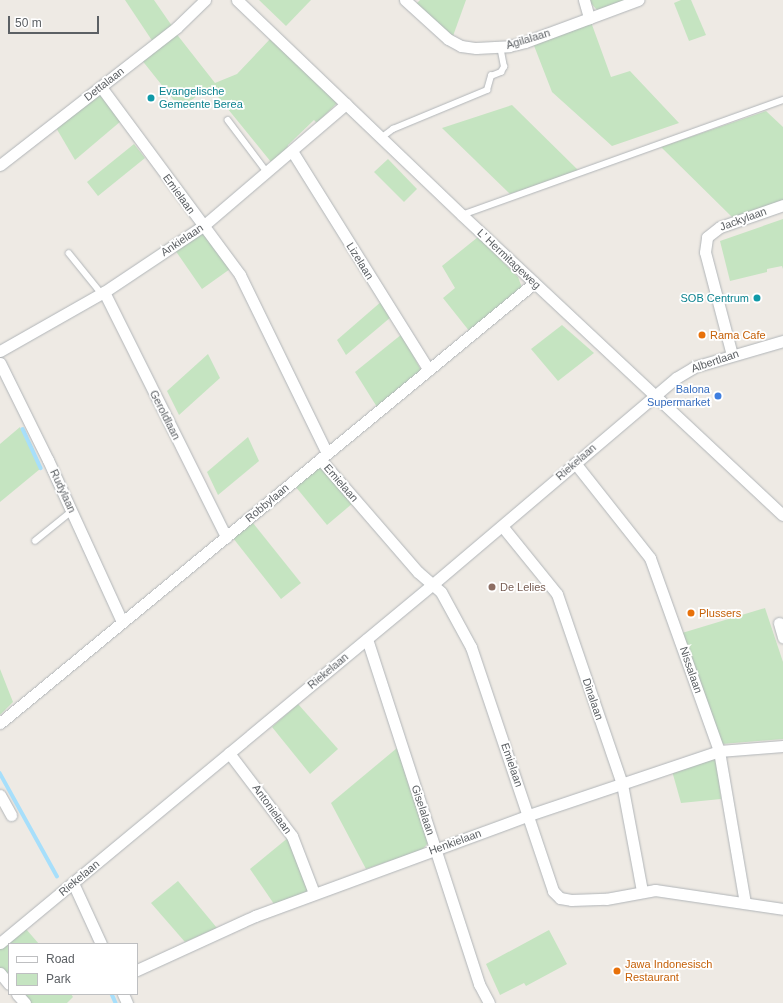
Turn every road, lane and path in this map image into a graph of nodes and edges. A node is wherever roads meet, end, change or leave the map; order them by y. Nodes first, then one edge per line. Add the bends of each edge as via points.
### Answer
1 (205, 0) edge
2 (237, 0) edge
3 (405, 0) edge
4 (584, 0) edge
5 (638, 0) edge
6 (589, 18) junction
7 (500, 47) junction
8 (101, 87) junction
9 (783, 100) edge
10 (346, 104) junction
11 (228, 120) dead end
12 (381, 138) junction
13 (292, 151) junction
14 (0, 165) edge
15 (267, 172) junction
16 (783, 205) edge
17 (462, 215) junction
18 (203, 226) junction
19 (69, 253) dead end
20 (534, 283) junction
21 (103, 293) junction
22 (783, 341) edge
23 (0, 351) edge
24 (732, 355) junction
25 (0, 363) edge
26 (429, 370) junction
27 (654, 395) junction
28 (323, 456) junction
29 (575, 463) junction
30 (72, 511) junction
31 (783, 515) edge
32 (502, 526) junction
33 (226, 537) junction
34 (35, 541) dead end
35 (433, 584) junction
36 (122, 622) junction
37 (779, 623) dead end
38 (783, 637) edge
39 (367, 639) junction
40 (0, 723) edge
41 (783, 746) edge
42 (719, 751) junction
43 (229, 753) junction
44 (622, 784) junction
45 (0, 795) edge
46 (11, 815) dead end
47 (529, 815) junction
48 (436, 848) junction
49 (74, 883) junction
50 (642, 891) junction
51 (314, 893) junction
52 (745, 904) junction
53 (783, 909) edge
54 (0, 943) edge
55 (101, 943) edge
56 (138, 970) edge
57 (0, 973) edge
58 (8, 983) edge
59 (18, 995) edge
60 (25, 1003) edge
61 (489, 1003) edge

1 - 8 street, Dettalaan via 177,27
2 - 10 street, L' Hermitageweg
3 - 7 street, Agilalaan via 436,30 455,42 476,48
4 - 6 street
5 - 6 street, Agilalaan
6 - 7 street, Agilalaan via 525,42
7 - 12 lane via 504,67 501,72 491,76 487,90 393,129
8 - 14 street, Dettalaan
8 - 18 street, Emielaan
9 - 17 lane
10 - 12 street, L' Hermitageweg
10 - 13 street, Ankielaan
11 - 15 lane
12 - 17 street, L' Hermitageweg
13 - 15 street, Ankielaan
13 - 26 street, Lizelaan
15 - 18 street, Ankielaan
16 - 24 street, Jackylaan via 720,227 706,237 705,252
17 - 20 street, L' Hermitageweg
18 - 21 street, Ankielaan
18 - 28 street, Emielaan via 244,282
19 - 21 lane
20 - 26 street, Robbylaan
20 - 27 street, L' Hermitageweg
21 - 23 street, Ankielaan
21 - 33 street, Geroldlaan
22 - 24 street, Albertlaan
24 - 27 street, Albertlaan via 694,367
25 - 30 street, Rudylaan
26 - 28 street, Robbylaan
27 - 29 street, Riekelaan
27 - 31 street, L' Hermitageweg
28 - 33 street, Robbylaan
28 - 35 street, Emielaan via 418,572
29 - 32 street, Riekelaan
29 - 42 street, Nissalaan via 650,558
30 - 34 lane
30 - 36 street, Rudylaan
32 - 35 street, Riekelaan
32 - 44 street, Dinalaan via 557,594
33 - 36 street, Robbylaan
35 - 39 street, Riekelaan
35 - 47 street, Emielaan via 441,592 471,647
36 - 40 street, Robbylaan
37 - 38 street
39 - 43 street, Riekelaan
39 - 48 street, Giselalaan
41 - 42 street, Henkielaan
42 - 44 street, Henkielaan
42 - 52 street, Nissalaan
43 - 49 street, Riekelaan
43 - 51 street, Antonielaan via 292,836
44 - 47 street, Henkielaan
44 - 50 street, Dinalaan
45 - 46 street
47 - 48 street, Henkielaan
47 - 50 street, Emielaan via 553,891 560,898 606,898
48 - 51 street, Henkielaan
48 - 61 street, Giselalaan via 479,984
49 - 54 street, Riekelaan
49 - 55 street
50 - 52 street, Emielaan via 655,890
51 - 56 street, Henkielaan via 255,916
52 - 53 street, Emielaan
57 - 58 street
59 - 60 street

